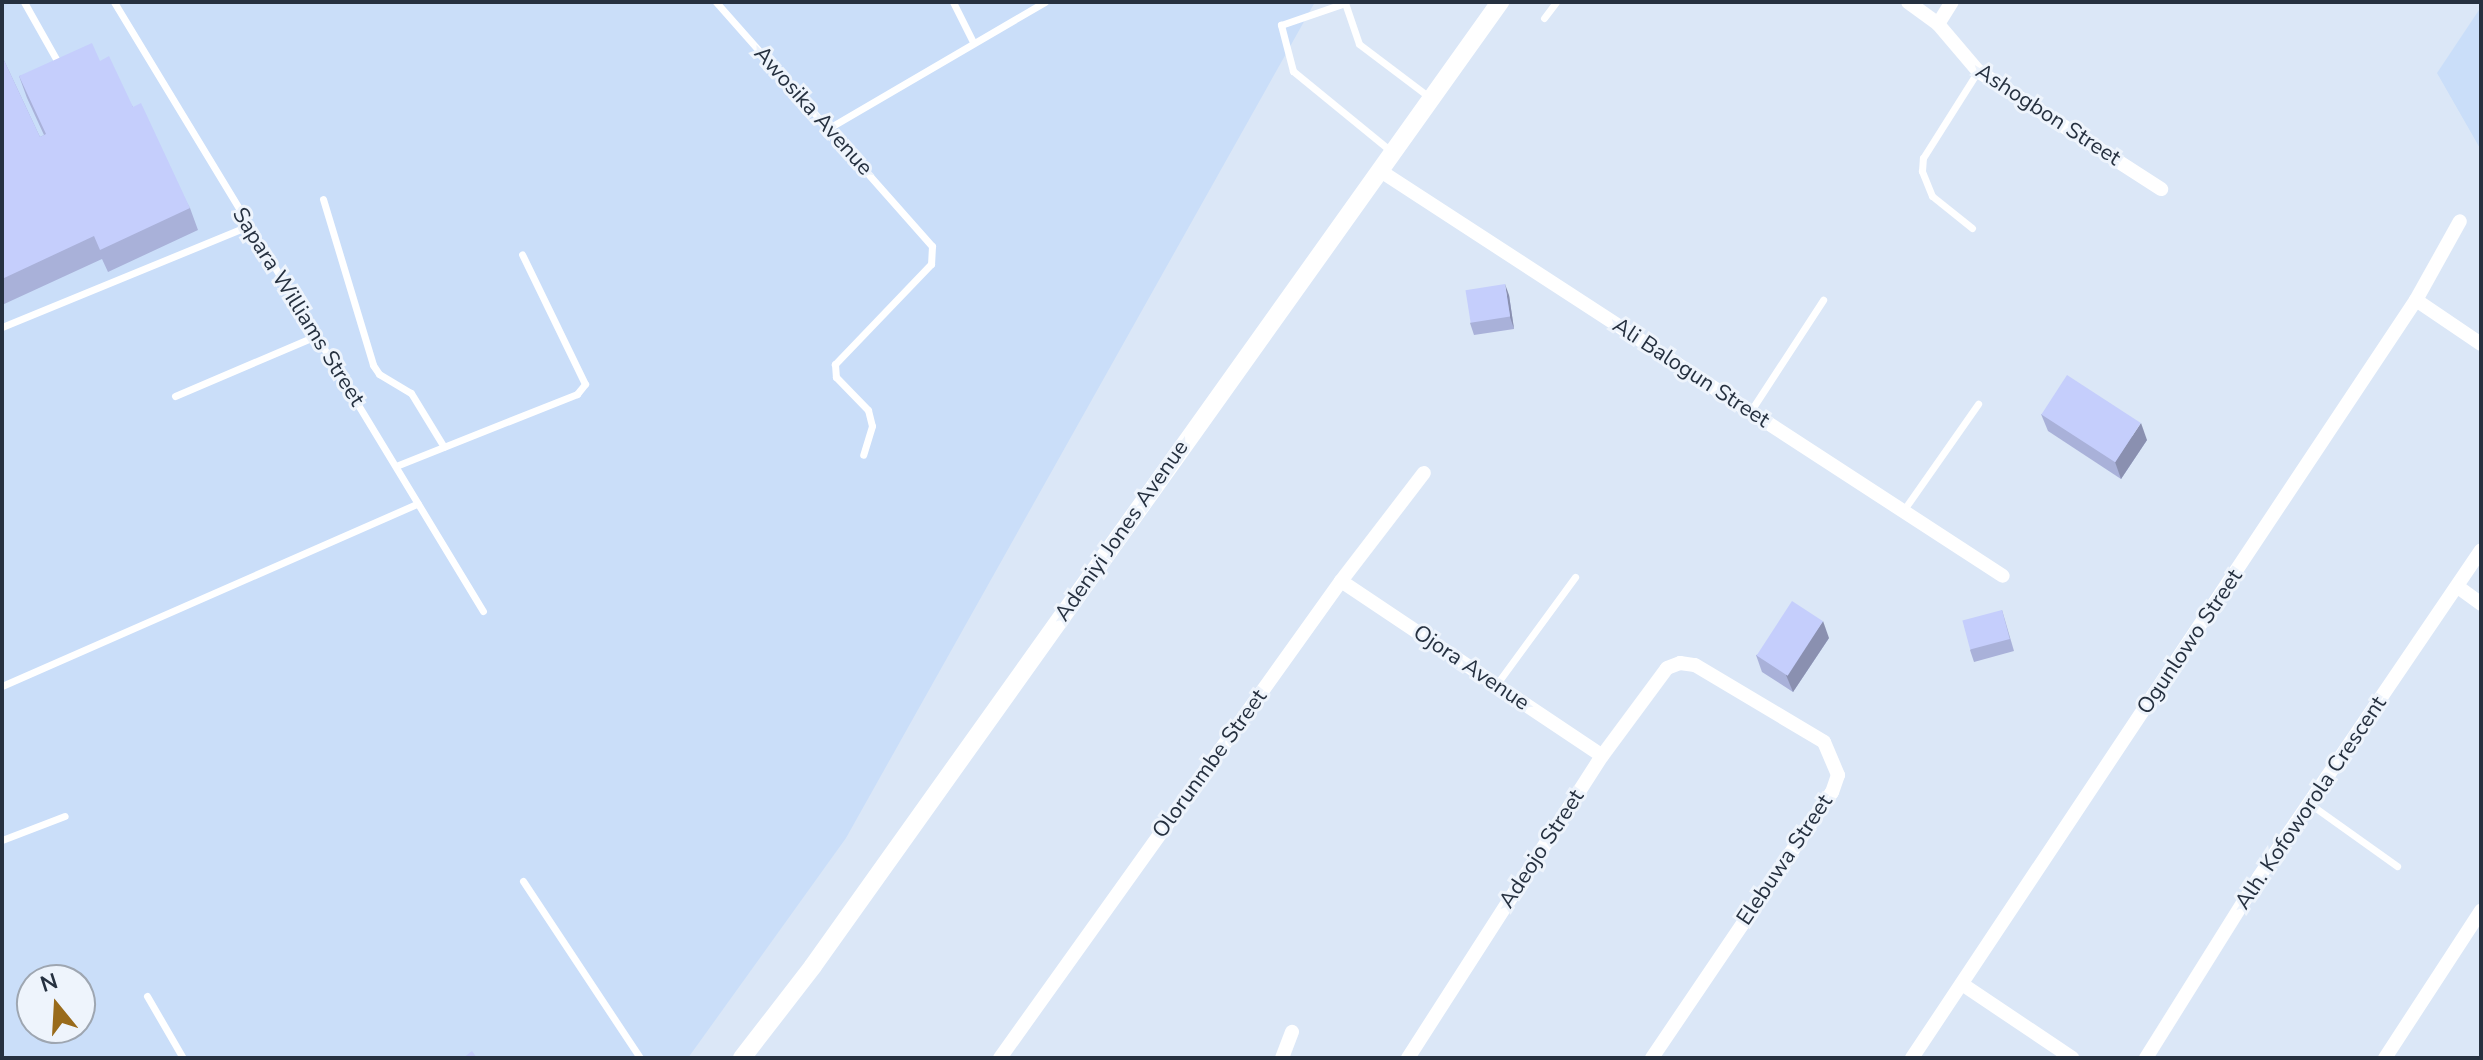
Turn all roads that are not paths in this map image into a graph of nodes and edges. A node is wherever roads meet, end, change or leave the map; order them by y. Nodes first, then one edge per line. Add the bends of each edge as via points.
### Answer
1 (24, 2) edge
2 (114, 2) edge
3 (716, 2) edge
4 (953, 2) edge
5 (1045, 2) edge
6 (1500, 2) edge
7 (1556, 2) edge
8 (1908, 2) edge
9 (1952, 2) edge
10 (1544, 18) dead end
11 (1938, 24) junction
12 (973, 42) junction
13 (61, 68) edge
14 (1978, 71) junction
15 (1431, 98) junction
16 (829, 128) junction
17 (1392, 152) junction
18 (1379, 170) junction
19 (2161, 189) dead end
20 (323, 199) dead end
21 (2460, 221) dead end
22 (248, 226) junction
23 (1972, 228) dead end
24 (522, 254) dead end
25 (1823, 300) dead end
26 (2416, 300) junction
27 (2, 327) edge
28 (316, 336) junction
29 (2481, 344) edge
30 (175, 396) dead end
31 (1978, 404) dead end
32 (1750, 412) junction
33 (444, 447) junction
34 (863, 455) dead end
35 (396, 466) junction
36 (1424, 473) dead end
37 (418, 503) junction
38 (1903, 511) junction
39 (2481, 550) edge
40 (2003, 576) dead end
41 (1575, 577) dead end
42 (1341, 581) junction
43 (2458, 587) junction
44 (2481, 604) edge
45 (483, 611) dead end
46 (1695, 665) joint
47 (1496, 685) junction
48 (2, 686) edge
49 (1602, 756) junction
50 (2310, 804) junction
51 (65, 816) dead end
52 (2, 840) edge
53 (2397, 866) dead end
54 (523, 881) dead end
55 (2481, 911) edge
56 (1962, 984) junction
57 (147, 996) dead end
58 (1292, 1032) dead end
59 (183, 1058) edge
60 (640, 1058) edge
61 (742, 1058) edge
62 (1000, 1058) edge
63 (1282, 1058) edge
64 (1408, 1058) edge
65 (1652, 1058) edge
66 (1912, 1058) edge
67 (2072, 1058) edge
68 (2146, 1058) edge
69 (2385, 1058) edge

1 - 13 lane
2 - 22 lane, Sapara Williams Street
3 - 16 lane, Awosika Avenue
4 - 12 lane
5 - 12 lane
6 - 15 street, Adeniyi Jones Avenue
7 - 10 lane
8 - 11 street, Ashogbon Street
9 - 11 street
11 - 14 street, Ashogbon Street
12 - 16 lane
14 - 19 street, Ashogbon Street
14 - 23 lane via 1923,158 1922,171 1932,196
15 - 17 street, Adeniyi Jones Avenue
15 - 17 lane via 1359,44 1345,3 1281,25 1293,71
16 - 34 lane, Awosika Avenue via 932,246 931,264 833,369 868,410 872,426
17 - 18 street, Adeniyi Jones Avenue
18 - 32 street, Ali Balogun Street
18 - 61 street, Adeniyi Jones Avenue via 823,953
20 - 33 lane via 373,365 411,393
21 - 26 street, Ogunlowo Street
22 - 27 lane
22 - 28 lane, Sapara Williams Street
24 - 33 lane via 585,384 577,394
25 - 32 lane
26 - 29 street
26 - 56 street, Ogunlowo Street
28 - 30 lane
28 - 35 lane, Sapara Williams Street
31 - 38 lane
32 - 38 street, Ali Balogun Street
33 - 35 lane
35 - 37 lane, Sapara Williams Street
36 - 42 street, Olorunmbe Street
37 - 45 lane, Sapara Williams Street
37 - 48 lane
38 - 40 street, Ali Balogun Street
39 - 43 street, Alh. Kofoworola Crescent
41 - 47 lane
42 - 47 street, Ojora Avenue
42 - 62 street, Olorunmbe Street
43 - 44 street
43 - 50 street, Alh. Kofoworola Crescent
46 - 49 street, Adeojo Street via 1667,668
46 - 65 street, Elebuwa Street via 1824,742 1838,775 1832,792
47 - 49 street, Ojora Avenue
49 - 64 street, Adeojo Street
50 - 53 lane
50 - 68 street, Alh. Kofoworola Crescent
51 - 52 lane
54 - 60 lane
55 - 69 street
56 - 66 street, Ogunlowo Street
56 - 67 street
57 - 59 lane
58 - 63 street

